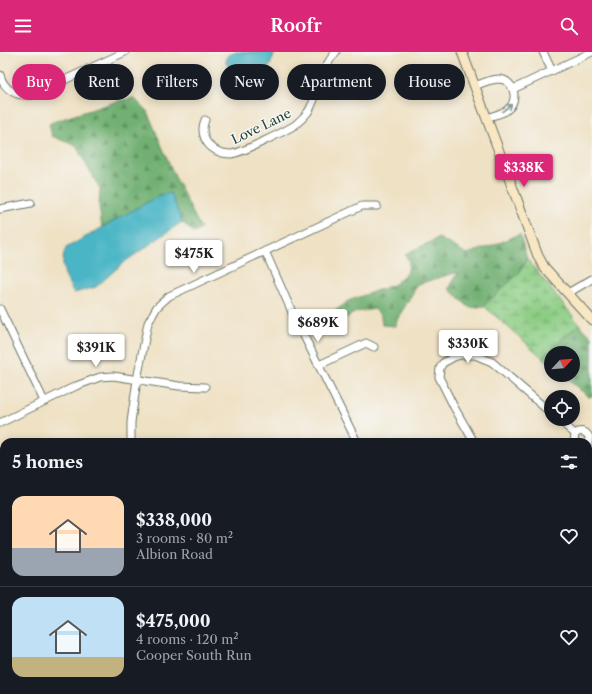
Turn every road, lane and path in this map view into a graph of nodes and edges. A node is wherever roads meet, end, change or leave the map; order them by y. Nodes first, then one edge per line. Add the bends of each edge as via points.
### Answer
1 (125, 52) edge
2 (336, 52) edge
3 (462, 52) edge
4 (543, 52) edge
5 (592, 52) edge
6 (552, 71) junction
7 (0, 75) edge
8 (475, 86) junction
9 (513, 89) junction
10 (487, 118) junction
11 (204, 120) dead end
12 (31, 203) dead end
13 (376, 206) dead end
14 (0, 209) edge
15 (265, 251) junction
16 (592, 279) edge
17 (568, 293) junction
18 (0, 309) edge
19 (592, 320) edge
20 (374, 347) dead end
21 (319, 365) junction
22 (137, 380) junction
23 (205, 387) dead end
24 (44, 401) junction
25 (544, 407) edge
26 (0, 423) edge
27 (564, 426) edge
28 (131, 438) edge
29 (355, 438) edge
30 (472, 438) edge
31 (574, 438) edge
32 (589, 438) edge

1 - 7 street via 32,95 23,96 11,91
2 - 11 street, Love Lane via 326,67 307,113 288,129 231,154 213,148 206,141 202,130
3 - 8 street
4 - 6 street
5 - 6 street
6 - 9 street
8 - 9 street via 500,79 508,82
8 - 10 street
10 -> 9 street via 509,108 514,100
10 - 17 street via 536,252 544,267
12 - 14 street
13 - 15 street via 362,206
15 - 21 street
15 - 22 street via 162,301 148,322
16 - 17 street
17 - 19 street
18 - 24 street
20 - 21 street via 366,343
21 - 29 street
22 - 23 street
22 - 24 street via 113,376 100,377
22 - 28 street
24 - 26 street
25 - 30 street via 492,362 475,355 454,357 443,363 439,377
27 - 31 street
31 - 32 street via 580,432 585,432

